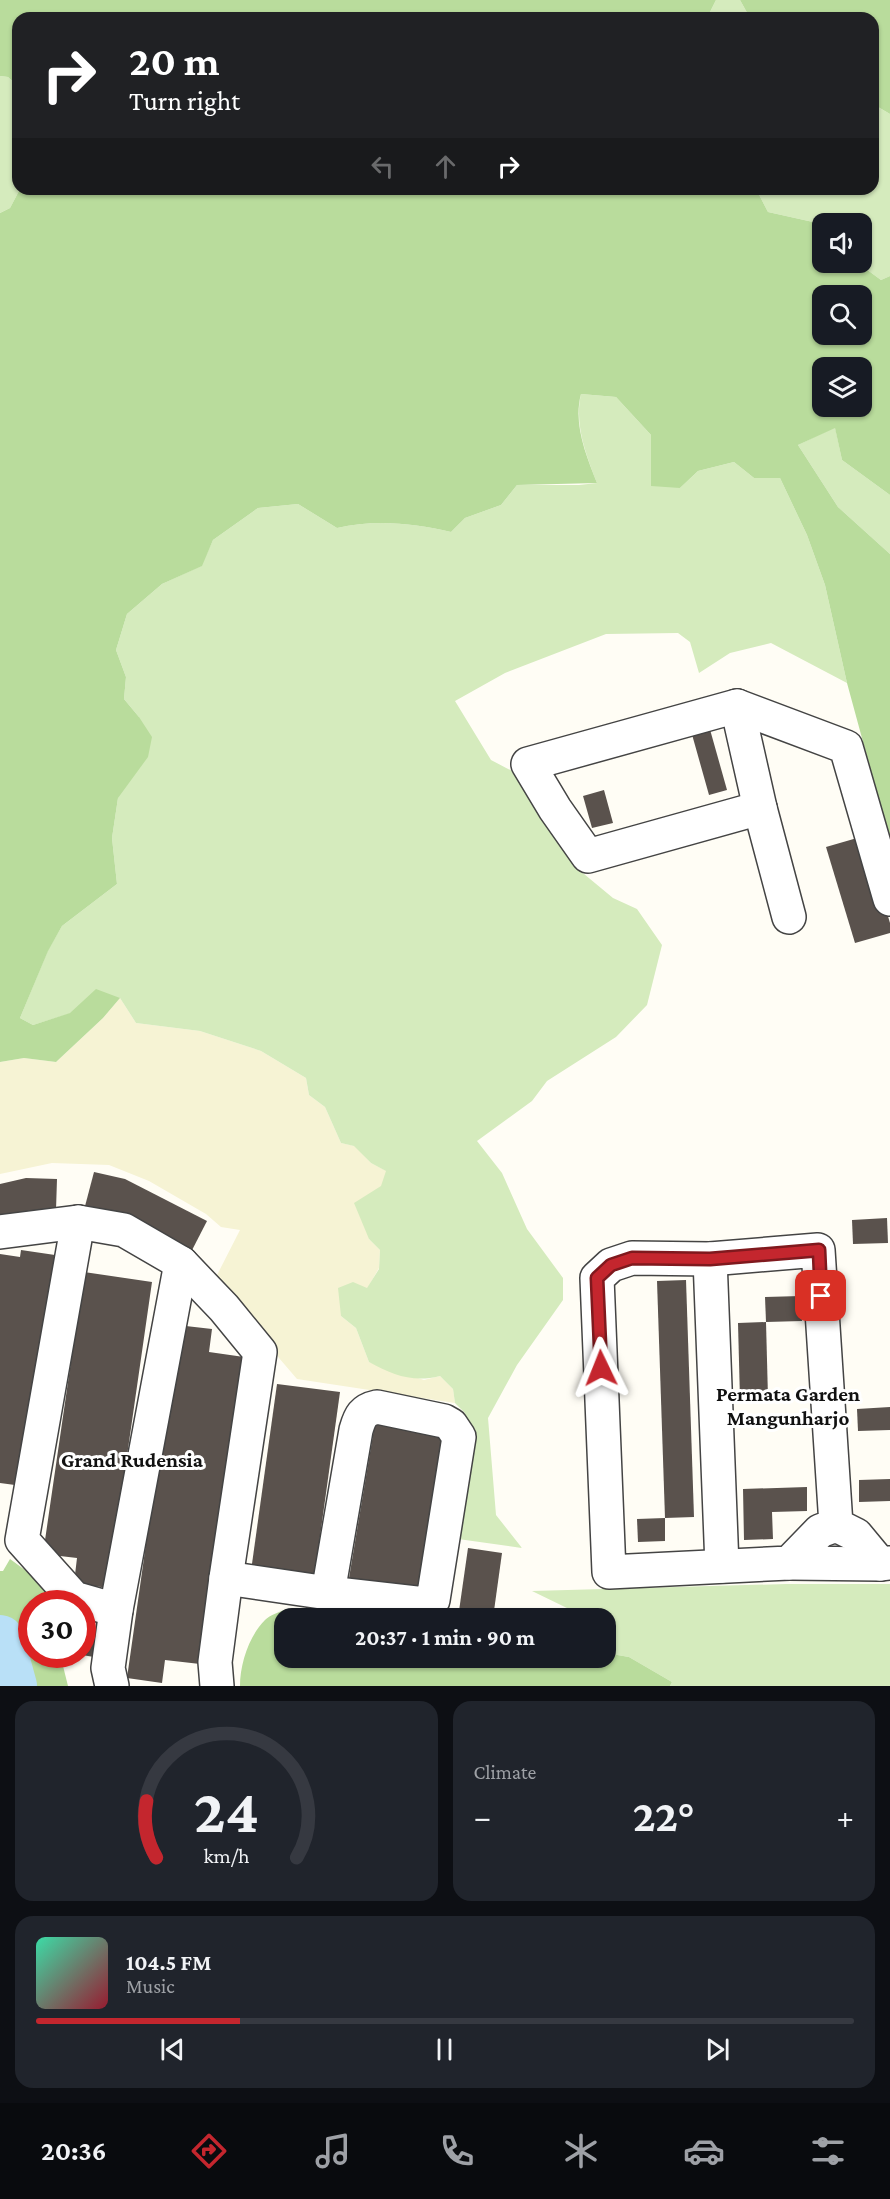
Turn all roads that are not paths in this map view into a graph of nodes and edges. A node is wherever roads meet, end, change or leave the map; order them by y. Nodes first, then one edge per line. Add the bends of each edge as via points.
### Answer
1 (737, 706) junction
2 (760, 808) junction
3 (890, 900) edge
4 (789, 917) dead end
5 (78, 1222) junction
6 (0, 1232) edge
7 (710, 1259) junction
8 (181, 1263) junction
9 (836, 1526) junction
10 (11, 1535) edge
11 (789, 1563) junction
12 (885, 1564) edge
13 (722, 1566) junction
14 (226, 1578) junction
15 (328, 1593) junction
16 (116, 1610) junction
17 (112, 1686) edge
18 (217, 1686) edge

1 - 2 street
1 - 2 street via 528,764 588,855
1 - 3 street via 846,747
2 - 4 street
5 - 6 street
5 - 8 street via 124,1230
5 - 10 street
7 - 9 street via 819,1250
7 - 13 street
7 - 13 street via 632,1258 611,1265 597,1278 608,1560 609,1572
8 - 14 street via 260,1352
8 - 16 street
9 - 11 street via 820,1532
9 - 12 street via 856,1535
10 - 16 street via 74,1598
11 - 12 street
11 - 13 street
14 - 15 street
14 - 18 street via 215,1662
15 - 15 street via 360,1417 366,1409 377,1407 451,1425 459,1437 433,1600 425,1604
16 - 17 street via 108,1668

